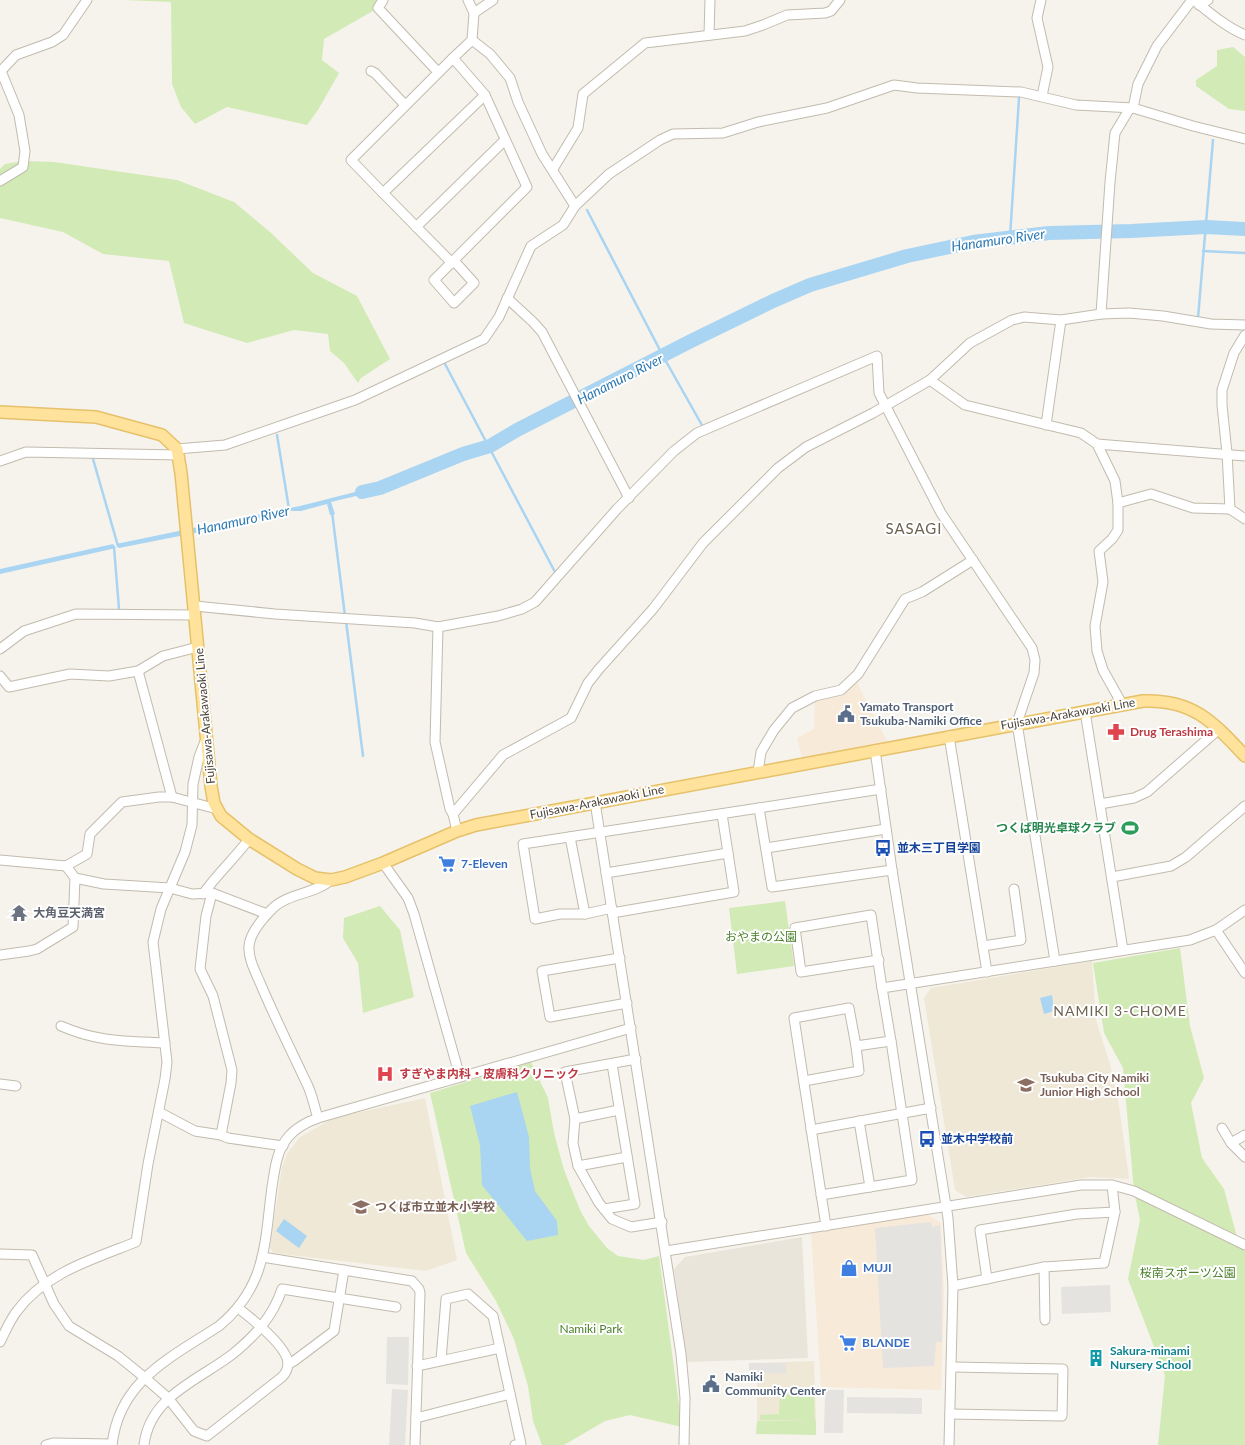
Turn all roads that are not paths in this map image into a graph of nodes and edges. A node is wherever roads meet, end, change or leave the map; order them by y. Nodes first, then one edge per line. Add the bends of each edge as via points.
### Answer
1 (87, 0) edge
2 (383, 0) edge
3 (468, 0) edge
4 (493, 0) edge
5 (710, 0) edge
6 (840, 0) edge
7 (1040, 0) edge
8 (1208, 0) edge
9 (1195, 2) edge
10 (474, 13) junction
11 (1245, 34) edge
12 (709, 35) junction
13 (472, 40) junction
14 (453, 58) junction
15 (371, 71) dead end
16 (0, 72) edge
17 (438, 72) junction
18 (485, 95) junction
19 (1042, 96) junction
20 (406, 105) junction
21 (1131, 108) junction
22 (1245, 139) edge
23 (505, 140) junction
24 (553, 169) junction
25 (0, 182) edge
26 (383, 193) junction
27 (575, 206) junction
28 (416, 227) junction
29 (451, 262) junction
30 (507, 298) junction
31 (1101, 314) junction
32 (1060, 320) junction
33 (1245, 325) edge
34 (1245, 335) edge
35 (930, 380) junction
36 (885, 406) junction
37 (0, 412) edge
38 (1046, 425) junction
39 (1097, 444) junction
40 (178, 452) junction
41 (1227, 453) junction
42 (1245, 456) edge
43 (0, 461) edge
44 (628, 498) junction
45 (1118, 503) junction
46 (1230, 509) junction
47 (1245, 519) edge
48 (973, 560) junction
49 (195, 611) junction
50 (438, 626) junction
51 (198, 647) junction
52 (0, 649) edge
53 (138, 671) junction
54 (0, 676) edge
55 (1122, 704) junction
56 (1085, 711) junction
57 (1017, 723) junction
58 (1219, 729) junction
59 (949, 736) junction
60 (206, 739) junction
61 (875, 750) junction
62 (1245, 756) edge
63 (758, 772) junction
64 (881, 789) junction
65 (172, 797) junction
66 (192, 802) junction
67 (595, 802) junction
68 (1100, 804) junction
69 (1245, 806) edge
70 (758, 808) junction
71 (217, 809) junction
72 (453, 814) junction
73 (722, 814) junction
74 (886, 829) junction
75 (457, 831) junction
76 (599, 832) junction
77 (570, 837) junction
78 (249, 839) junction
79 (766, 848) junction
80 (728, 853) junction
81 (0, 860) edge
82 (384, 863) junction
83 (66, 866) junction
84 (892, 870) junction
85 (606, 873) junction
86 (1112, 877) junction
87 (75, 878) junction
88 (331, 880) junction
89 (170, 888) junction
90 (1014, 889) dead end
91 (207, 893) junction
92 (1245, 910) edge
93 (612, 911) junction
94 (267, 914) junction
95 (585, 914) junction
96 (1216, 930) junction
97 (983, 946) junction
98 (1123, 950) junction
99 (0, 955) edge
100 (620, 958) junction
101 (878, 960) junction
102 (1055, 961) junction
103 (987, 972) junction
104 (1245, 973) edge
105 (912, 984) junction
106 (882, 988) junction
107 (627, 1003) junction
108 (61, 1026) dead end
109 (631, 1028) junction
110 (891, 1041) junction
111 (165, 1043) junction
112 (856, 1046) junction
113 (636, 1059) junction
114 (612, 1064) junction
115 (460, 1077) junction
116 (804, 1081) junction
117 (0, 1084) edge
118 (16, 1086) dead end
119 (931, 1108) junction
120 (619, 1110) junction
121 (159, 1112) junction
122 (902, 1114) junction
123 (318, 1118) junction
124 (575, 1119) junction
125 (859, 1121) junction
126 (1222, 1128) dead end
127 (811, 1130) junction
128 (221, 1135) junction
129 (1245, 1135) edge
130 (1231, 1143) junction
131 (283, 1146) junction
132 (627, 1157) junction
133 (1245, 1157) edge
134 (578, 1166) junction
135 (1112, 1185) junction
136 (870, 1187) junction
137 (821, 1194) junction
138 (947, 1207) junction
139 (604, 1209) junction
140 (1115, 1212) junction
141 (662, 1222) junction
142 (826, 1226) junction
143 (1245, 1245) edge
144 (666, 1251) junction
145 (0, 1254) edge
146 (262, 1257) junction
147 (1044, 1267) junction
148 (344, 1270) junction
149 (987, 1279) junction
150 (44, 1284) junction
151 (953, 1286) junction
152 (340, 1298) junction
153 (396, 1307) dead end
154 (238, 1308) junction
155 (1045, 1320) dead end
156 (262, 1326) junction
157 (0, 1342) edge
158 (500, 1348) junction
159 (441, 1360) junction
160 (288, 1364) junction
161 (417, 1366) junction
162 (952, 1367) junction
163 (144, 1377) junction
164 (510, 1394) junction
165 (168, 1398) junction
166 (950, 1414) junction
167 (416, 1418) junction
168 (112, 1444) edge
169 (46, 1445) edge
170 (144, 1445) edge
171 (415, 1445) edge
172 (515, 1445) edge
173 (684, 1445) edge
174 (949, 1445) edge

1 - 16 street via 63,35 16,55
2 - 17 street via 378,8
3 - 10 street
4 - 10 street
5 - 12 street
6 - 12 street via 832,11 825,13 787,15 754,29
7 - 19 street via 1037,18 1048,67
8 - 9 street
9 - 11 street via 1235,31
9 - 21 street via 1157,46 1138,84
10 - 13 street
12 - 24 street via 645,43 583,94 578,128
13 - 14 street
13 - 24 street via 490,54 510,78 542,154
14 - 17 street
14 - 18 street
15 - 20 street
16 - 25 street via 19,115 25,150 23,167
17 - 20 street
18 - 23 street
18 - 26 street
19 - 21 street via 1076,106
19 - 27 street via 894,85 827,108 758,122 723,133 673,134 609,174
20 - 26 street via 351,160
21 - 22 street
21 - 31 street via 1115,132
23 - 28 street
23 - 29 street via 527,187
24 - 27 street
26 - 28 street
27 - 30 street via 563,225 531,246
28 - 29 street
29 - 29 street via 434,280 454,303 474,283 457,264
30 - 40 street via 484,340 363,396 225,444
30 - 44 street via 542,332
31 - 32 street
31 - 33 street via 1128,313
32 - 35 street via 1024,316 1012,320 970,343
32 - 38 street
34 - 41 street via 1234,353 1222,390
35 - 36 street
35 - 38 street via 965,405
36 - 44 street via 879,393 876,356 697,433 674,451
36 - 48 street via 942,512
36 - 72 street via 806,447 778,468 704,543 653,609 599,669 588,683 571,718 503,755
37 - 40 main road via 102,418 162,435
38 - 39 street via 1081,434
39 - 41 street
39 - 45 street via 1115,481
40 - 43 street via 26,452
40 - 49 main road, Fujisawa-Arakawaoki Line
41 - 42 street
41 - 46 street
44 - 50 street via 535,602 498,616
45 - 46 street via 1151,494 1193,508
45 - 55 street via 1118,530 1099,552 1103,582 1095,626 1097,651 1103,670
46 - 47 street
48 - 57 street via 1034,654 1034,672
48 - 63 street via 928,589 904,599 858,674 840,690 816,696 792,708 761,752
49 - 50 street
49 - 51 main road, Fujisawa-Arakawaoki Line
49 - 52 street via 76,614 24,632
50 - 72 street via 435,742
51 - 53 street via 163,656
51 - 60 main road, Fujisawa-Arakawaoki Line
53 - 54 street via 109,676 70,674 9,687
53 - 65 street
55 - 56 main road, Fujisawa-Arakawaoki Line
55 - 58 main road, Fujisawa-Arakawaoki Line via 1159,700 1174,703 1191,708
56 - 57 main road, Fujisawa-Arakawaoki Line
56 - 68 street
57 - 59 main road, Fujisawa-Arakawaoki Line
57 - 102 street
58 - 62 main road, Fujisawa-Arakawaoki Line
58 - 68 street via 1148,792
59 - 61 main road, Fujisawa-Arakawaoki Line
59 - 97 street
60 - 66 street via 193,784
60 - 71 main road, Fujisawa-Arakawaoki Line
61 - 63 main road, Fujisawa-Arakawaoki Line
61 - 64 street
63 - 67 main road, Fujisawa-Arakawaoki Line
64 - 70 street
64 - 74 street
65 - 66 street
65 - 83 street via 122,802 90,834 86,854
66 - 71 street
66 - 89 street via 192,825
67 - 75 main road, Fujisawa-Arakawaoki Line
67 - 76 street
68 - 86 street
69 - 86 street via 1172,866
70 - 73 street
70 - 79 street
71 - 78 main road, Fujisawa-Arakawaoki Line
72 - 75 street
73 - 76 street
73 - 80 street
74 - 79 street
74 - 84 street
75 - 82 main road, Fujisawa-Arakawaoki Line
76 - 77 street
76 - 85 street
77 - 95 street
77 - 95 street via 523,844 535,919
78 - 88 main road, Fujisawa-Arakawaoki Line via 306,874
78 - 91 street via 217,875
79 - 84 street via 772,887
80 - 85 street
80 - 93 street via 734,892
81 - 83 street
82 - 88 main road, Fujisawa-Arakawaoki Line
82 - 115 street via 408,898 414,914
83 - 87 street
84 - 105 street
85 - 93 street
86 - 98 street
87 - 89 street via 104,884
87 - 99 street via 74,927 37,949
88 - 94 street via 326,885 287,899
89 - 91 street via 192,894
89 - 111 street via 161,909 154,942
90 - 97 street via 1021,940
91 - 94 street
91 - 128 street via 200,969 213,996 232,1070
92 - 96 street
93 - 95 street
93 - 100 street
94 - 123 street via 250,940 250,956 276,1023 308,1084
96 - 98 street via 1190,940
96 - 104 street
97 - 103 street
98 - 102 street
100 - 107 street
100 - 107 street via 542,971 550,1017
101 - 101 street via 871,915 795,928 801,972
101 - 106 street
102 - 103 street
103 - 105 street
105 - 106 street
105 - 119 street
106 - 110 street
107 - 109 street
108 - 111 street via 81,1035
109 - 113 street
109 - 115 street
110 - 112 street
110 - 122 street
111 - 121 street via 167,1062
112 - 116 street via 859,1071
112 - 116 street via 849,1008 794,1018
113 - 114 street
113 - 141 street
114 - 120 street
114 - 124 street via 565,1072
115 - 123 street
116 - 127 street
117 - 118 street
119 - 122 street
119 - 138 street
120 - 124 street
120 - 132 street
121 - 128 street via 195,1131
121 - 150 street via 136,1242 78,1265
122 - 125 street
122 - 136 street via 912,1180
123 - 131 street via 298,1128
124 - 134 street via 573,1144
125 - 127 street
125 - 136 street
126 - 130 street
127 - 137 street
128 - 131 street
129 - 130 street
130 - 133 street
131 - 146 street via 275,1166
132 - 134 street
132 - 139 street via 635,1204
134 - 139 street
135 - 138 street via 1081,1185
135 - 140 street
135 - 143 street via 1134,1191
136 - 137 street
137 - 142 street
138 - 142 street
138 - 151 street
139 - 141 street via 612,1219 631,1227
140 - 147 street via 1104,1264
140 - 149 street via 1077,1214 980,1230
141 - 144 street
142 - 144 street
144 - 173 street via 682,1354
145 - 150 street via 32,1255
146 - 148 street
146 - 154 street via 251,1287
147 - 149 street
147 - 155 street
148 - 152 street
148 - 161 street via 416,1284 420,1293
149 - 151 street
150 - 157 street via 15,1313
150 - 163 street via 69,1326 118,1356
151 - 162 street
152 - 153 street
152 - 156 street via 282,1289
152 - 160 street via 334,1331
154 - 156 street
154 - 163 street via 218,1326
156 - 160 street via 287,1358
156 - 165 street via 233,1354
158 - 159 street
158 - 159 street via 493,1316 468,1294 446,1299
158 - 164 street
159 - 161 street
160 - 165 street via 282,1378 207,1436 194,1431
161 - 167 street
162 - 166 street
162 - 166 street via 1063,1368 1062,1416
163 - 165 street
163 - 168 street via 124,1404
164 - 167 street
164 - 172 street via 521,1444
165 - 170 street via 155,1414
166 - 174 street
167 - 171 street
168 - 169 street

